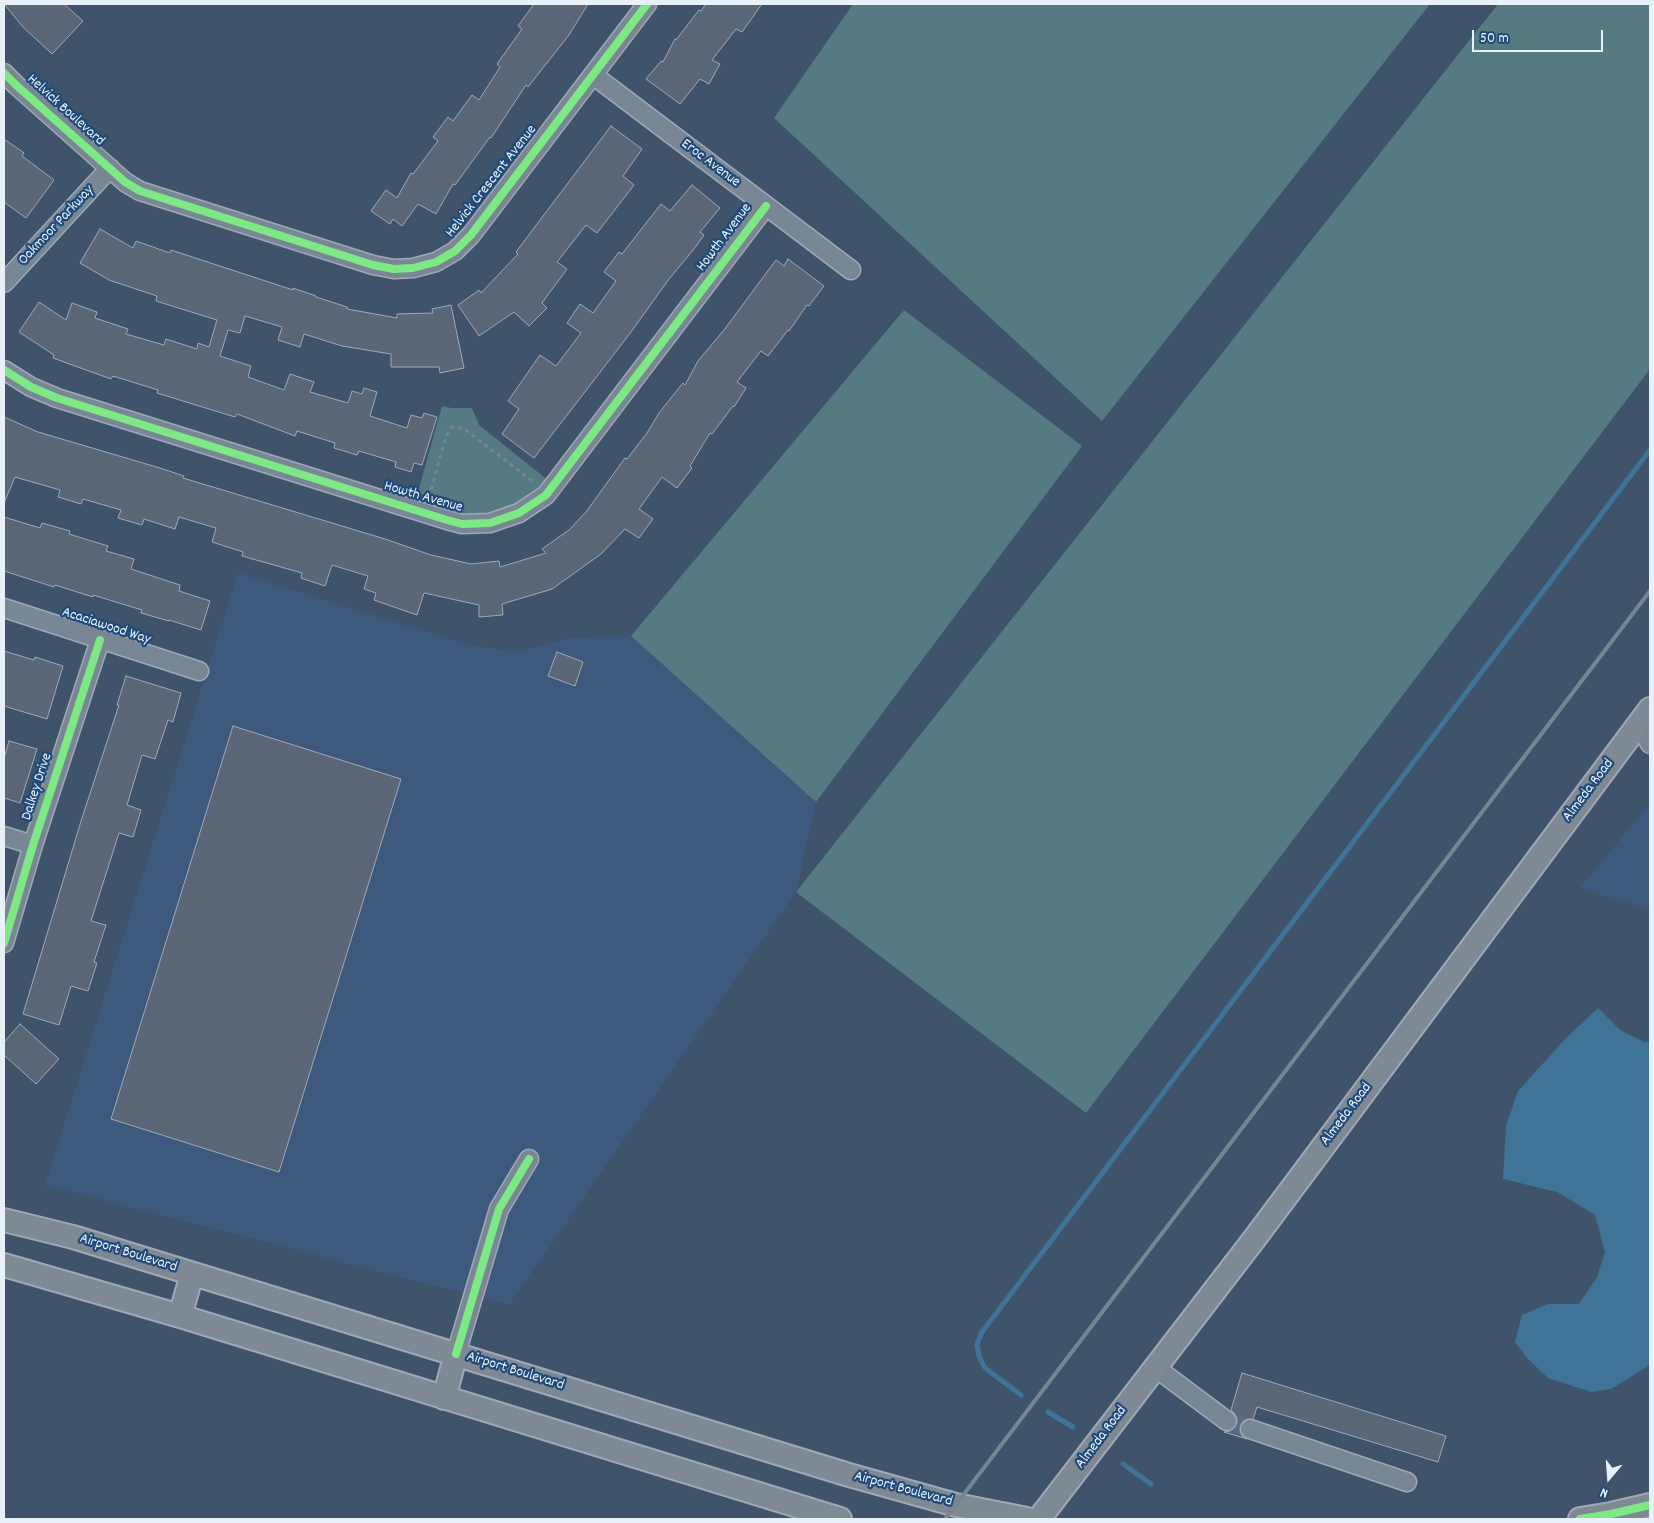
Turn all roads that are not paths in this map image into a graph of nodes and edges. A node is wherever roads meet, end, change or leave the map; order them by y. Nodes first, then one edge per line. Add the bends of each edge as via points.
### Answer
1 (646, 4) edge
2 (4, 73) edge
3 (593, 75) junction
4 (110, 168) junction
5 (766, 206) junction
6 (851, 270) dead end
7 (4, 283) edge
8 (4, 370) edge
9 (4, 608) edge
10 (100, 640) junction
11 (199, 671) dead end
12 (1645, 716) edge
13 (1650, 744) edge
14 (4, 836) edge
15 (33, 845) junction
16 (4, 943) edge
17 (529, 1159) dead end
18 (4, 1220) edge
19 (4, 1265) edge
20 (192, 1274) junction
21 (180, 1316) junction
22 (456, 1354) junction
23 (1156, 1368) junction
24 (444, 1398) junction
25 (1227, 1421) tunnel mouth
26 (1250, 1429) tunnel mouth
27 (1407, 1482) dead end
28 (1650, 1505) edge
29 (840, 1519) edge
30 (1027, 1519) edge
31 (1039, 1519) edge
32 (1580, 1519) edge

1 - 3 street, Helvick Crescent Avenue
2 - 4 street, Helvick Boulevard
3 - 4 street, Helvick Crescent Avenue via 471,235 436,262 413,268 373,265 156,198 125,182
3 - 5 street, Eroc Avenue
4 - 7 street, Oakmoor Parkway
5 - 6 street, Eroc Avenue
5 - 8 street, Howth Avenue via 546,495 519,513 490,523 462,524 446,520 66,401 31,387
9 - 10 street, Acaciawood Way
10 - 11 street, Acaciawood Way
10 - 15 street, Dalkey Drive
12 - 13 street
12 - 23 main road, Almeda Road
14 - 15 street
15 - 16 street, Dalkey Drive
17 - 22 street via 498,1209
18 - 20 main road, Airport Boulevard via 73,1237
19 - 21 main road
20 - 21 main road
20 - 22 main road, Airport Boulevard
21 - 24 main road
22 - 24 main road
22 - 30 main road, Airport Boulevard via 849,1475
23 - 25 street
23 - 31 main road, Almeda Road
24 - 29 main road
26 - 27 street
28 - 32 main road

